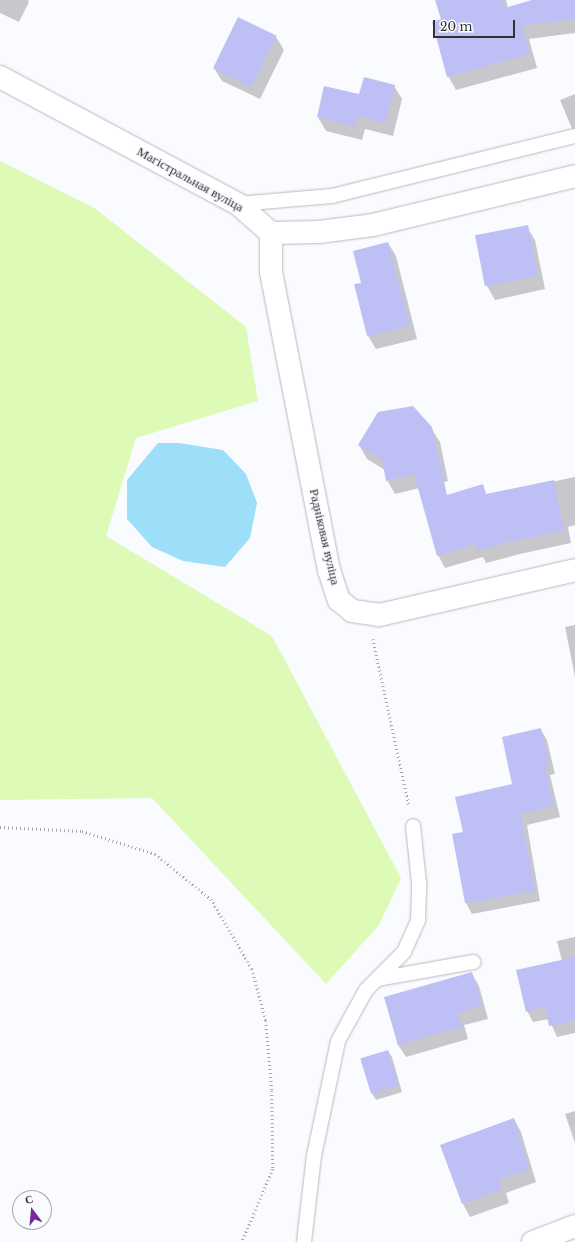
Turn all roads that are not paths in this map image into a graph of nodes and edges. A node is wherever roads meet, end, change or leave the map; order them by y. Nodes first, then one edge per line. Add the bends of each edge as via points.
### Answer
1 (0, 77) edge
2 (575, 136) edge
3 (575, 176) edge
4 (238, 204) junction
5 (271, 233) junction
6 (575, 570) edge
7 (413, 826) road end
8 (473, 962) dead end
9 (378, 979) junction
10 (575, 1226) edge
11 (304, 1242) edge
12 (533, 1242) edge

1 - 4 street, Магістральная вуліца
2 - 4 lane via 332,196
3 - 5 street via 373,225 319,232
4 - 5 street, Магістральная вуліца
5 - 6 street, Радніковая вуліца via 271,272 329,570 339,600 352,611 379,615
7 - 9 lane via 418,920 404,952
8 - 9 lane
9 - 11 lane via 366,990 338,1041 314,1156
10 - 12 street

